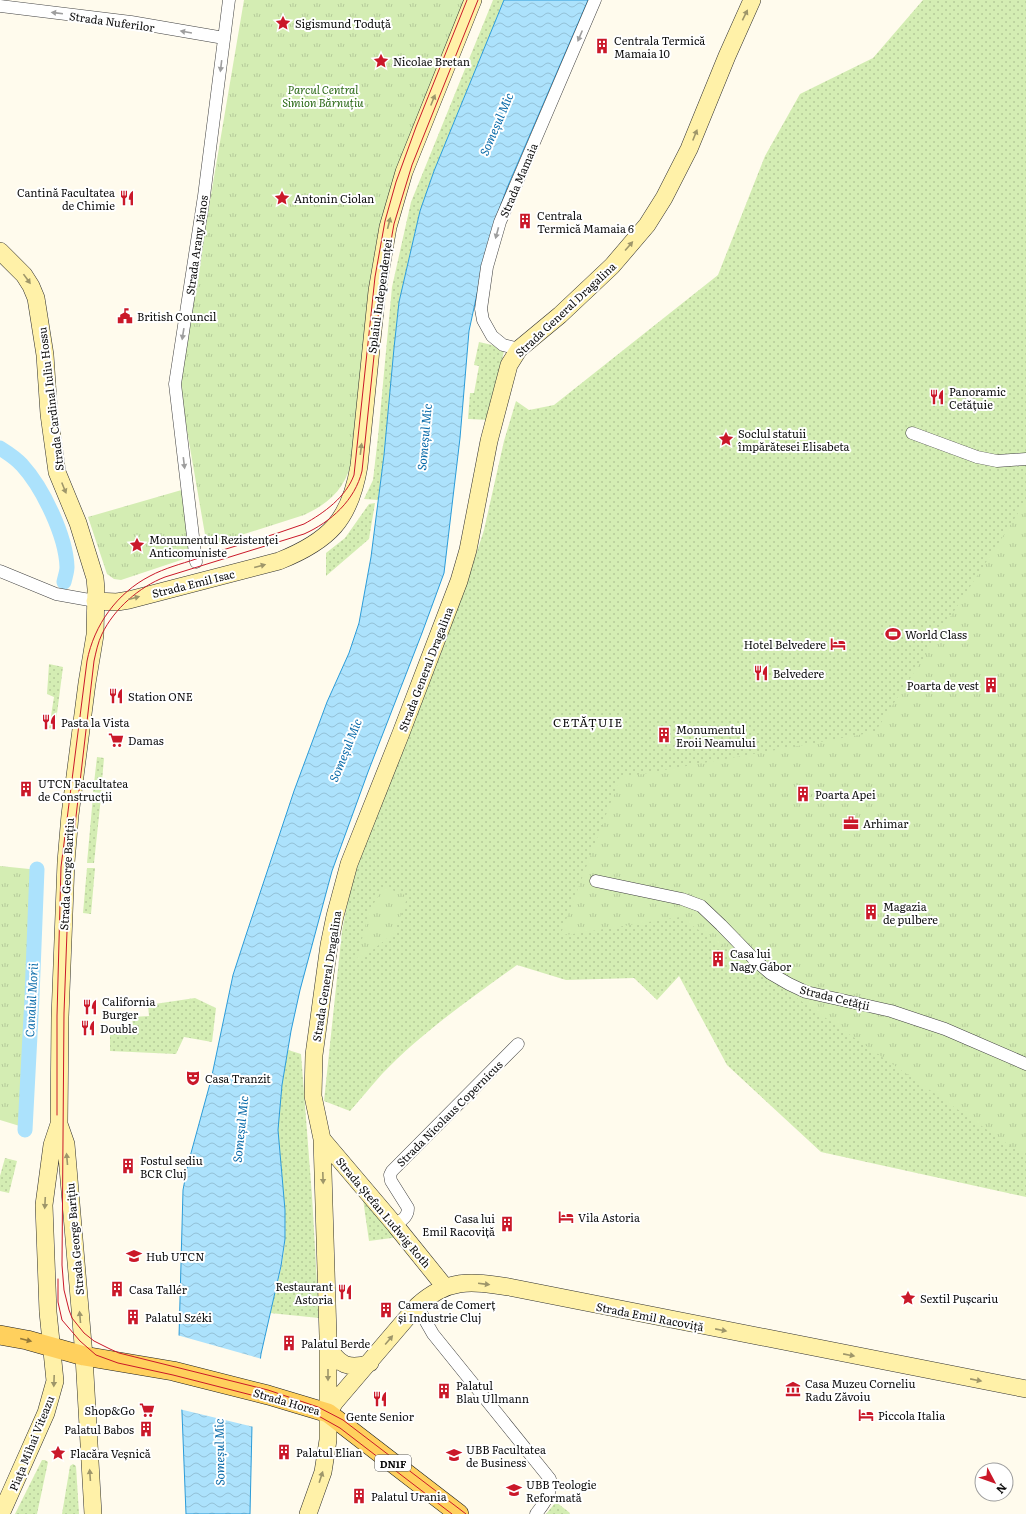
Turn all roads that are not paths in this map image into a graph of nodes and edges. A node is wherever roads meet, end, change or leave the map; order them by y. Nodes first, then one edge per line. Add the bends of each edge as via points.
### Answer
1 (229, 0) edge
2 (473, 0) edge
3 (595, 0) edge
4 (752, 0) edge
5 (0, 6) edge
6 (224, 38) junction
7 (0, 251) edge
8 (519, 349) junction
9 (912, 433) dead end
10 (1026, 460) edge
11 (354, 487) joint
12 (196, 562) dead end
13 (0, 571) edge
14 (95, 602) junction
15 (596, 881) dead end
16 (518, 1044) dead end
17 (1026, 1064) edge
18 (59, 1124) junction
19 (322, 1139) junction
20 (396, 1225) junction
21 (445, 1287) junction
22 (417, 1306) junction
23 (0, 1335) edge
24 (328, 1346) junction
25 (51, 1347) junction
26 (84, 1356) junction
27 (370, 1363) junction
28 (1026, 1390) edge
29 (328, 1413) junction
30 (2, 1514) edge
31 (93, 1514) edge
32 (308, 1514) edge
33 (459, 1514) edge
34 (536, 1514) edge

1 - 6 street, Strada Arany János
11 -> 2 street, Splaiul Independenței via 363,434 377,291 388,227 404,172
3 -> 8 street, Strada Mamaia via 500,222 487,267 481,309 483,320 492,336 503,345
8 -> 4 street, Strada General Dragalina via 612,266 647,225 685,157
6 -> 5 street, Strada Nuferilor via 132,22
6 -> 12 street, Strada Arany János via 204,196 175,384
7 -> 14 street, Strada Cardinal Iuliu Hossu via 24,275 36,298 45,355 49,414 57,472 78,524 94,576
8 - 19 street, Strada General Dragalina via 504,379 468,550 459,581 349,864 335,916 314,1055 313,1096
9 - 10 street via 977,457 997,461
14 -> 11 street, Strada Emil Isac via 129,600 294,555 318,542 336,526 345,512
13 - 14 street, Strada Emil Isac via 56,594
14 - 18 street, Strada George Barițiu via 95,635 66,862
15 - 17 street, Strada Cetății via 682,899 701,906 770,973 806,992 891,1011 945,1029
16 - 20 street, Strada Nicolaus Copernicus via 392,1171 391,1181 408,1208 404,1218
18 -> 25 street, Strada George Barițiu via 52,1145 44,1205
26 -> 18 street, Strada George Barițiu via 66,1144
19 - 20 street, Strada Ștefan Ludwig Roth
19 -> 24 street, Strada General Dragalina
20 - 21 street, Strada Ștefan Ludwig Roth
21 - 22 street, Strada Emil Racoviță
21 -> 28 street, Strada Emil Racoviță via 473,1282 509,1287
27 -> 22 street, Strada Emil Racoviță
22 - 34 street via 433,1334 550,1479 550,1494
23 -> 25 main road, DN1F
24 - 27 street via 333,1356 346,1365
24 -> 29 street, Strada General Dragalina
25 - 26 main road, DN1F
25 -> 30 street, Piața Mihai Viteazu via 55,1381 51,1398
26 - 29 main road, Strada Horea / DN1F via 173,1371
31 -> 26 street
27 - 29 street, Strada Emil Racoviță
32 -> 29 street, Strada General Dragalina via 323,1472 328,1440
29 - 33 main road, Strada Horea / DN1F

